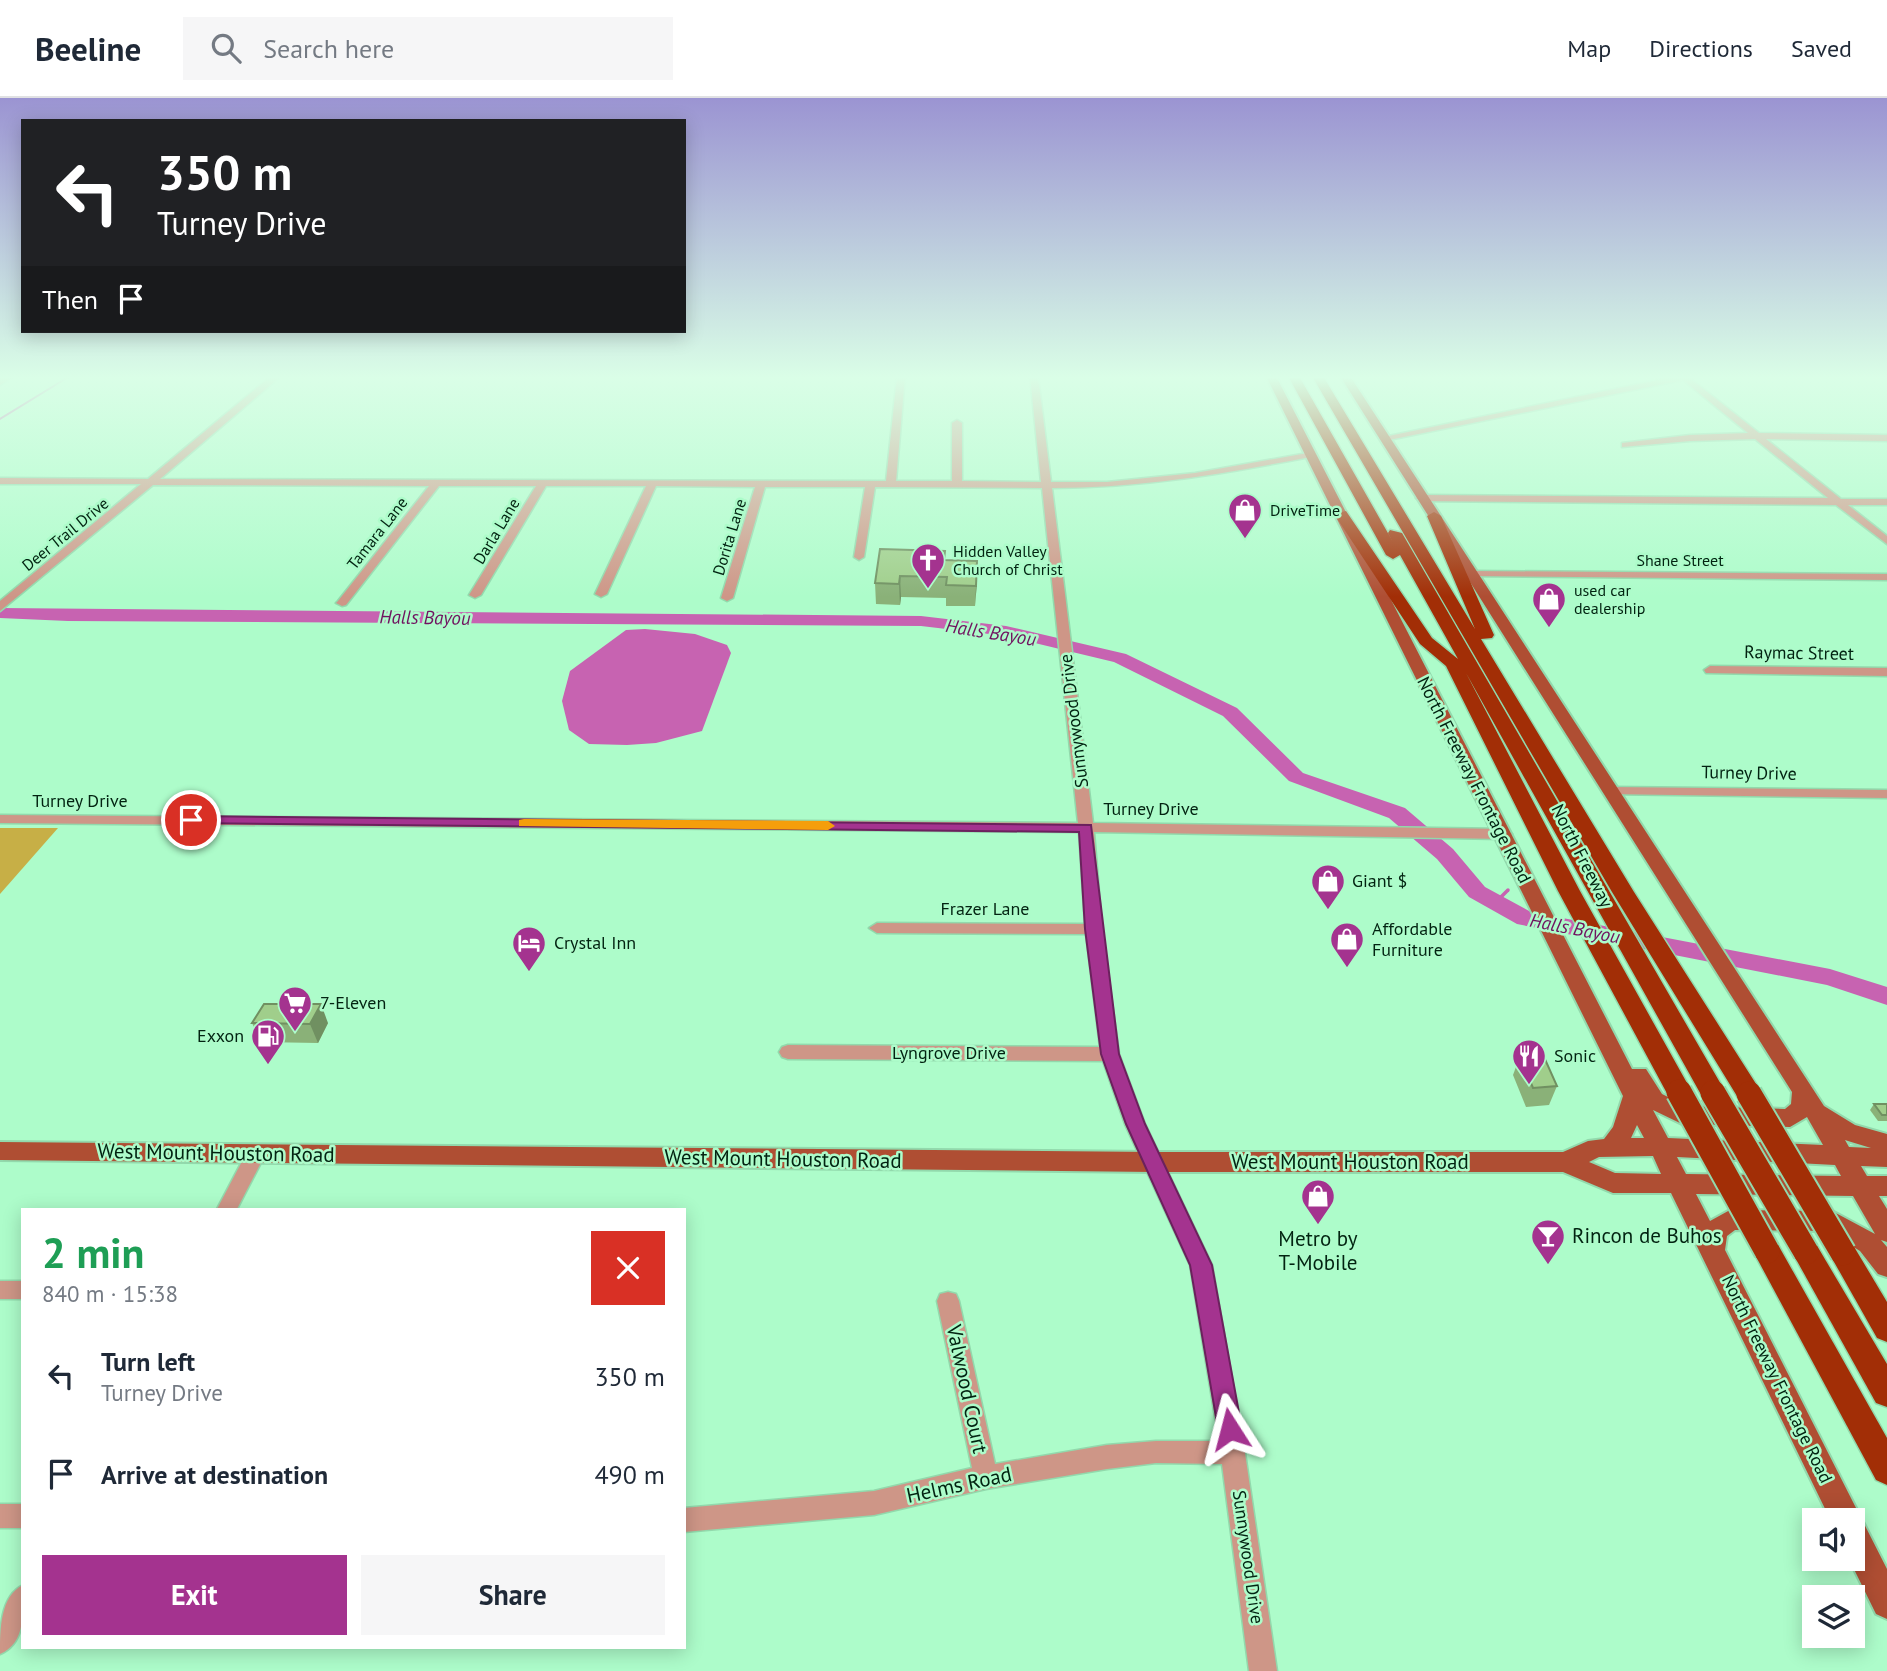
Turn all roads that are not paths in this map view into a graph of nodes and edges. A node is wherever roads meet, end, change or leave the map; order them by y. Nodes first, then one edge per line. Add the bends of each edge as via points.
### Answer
1 (192, 449) edge
2 (894, 449) edge
3 (957, 449) edge
4 (1042, 449) edge
5 (1308, 449) edge
6 (1334, 449) edge
7 (1347, 449) edge
8 (1361, 449) edge
9 (1391, 449) edge
10 (1774, 449) edge
11 (1310, 454) junction
12 (0, 481) edge
13 (154, 482) junction
14 (436, 483) junction
15 (543, 483) junction
16 (652, 484) junction
17 (761, 484) junction
18 (870, 485) junction
19 (891, 485) junction
20 (957, 485) junction
21 (1046, 486) junction
22 (1421, 498) junction
23 (1838, 502) junction
24 (1887, 502) edge
25 (1341, 514) junction
26 (1434, 516) junction
27 (1887, 541) edge
28 (859, 557) dead end
29 (1473, 574) junction
30 (1887, 577) edge
31 (601, 594) dead end
32 (475, 595) dead end
33 (727, 598) dead end
34 (342, 603) dead end
35 (0, 607) edge
36 (1453, 663) junction
37 (1710, 670) dead end
38 (1887, 672) edge
39 (1496, 677) junction
40 (1611, 791) junction
41 (1887, 794) edge
42 (0, 819) edge
43 (1086, 828) junction
44 (1504, 834) junction
45 (877, 928) dead end
46 (1094, 929) junction
47 (1562, 957) junction
48 (788, 1052) dead end
49 (1110, 1054) junction
50 (1635, 1094) junction
51 (1807, 1098) junction
52 (1887, 1143) edge
53 (1611, 1147) junction
54 (1661, 1147) junction
55 (0, 1151) edge
56 (256, 1153) junction
57 (1842, 1156) junction
58 (1887, 1158) edge
59 (1565, 1162) junction
60 (1154, 1163) junction
61 (1680, 1184) junction
62 (1887, 1186) edge
63 (1860, 1188) junction
64 (228, 1208) edge
65 (1887, 1231) edge
66 (1713, 1249) junction
67 (1887, 1266) edge
68 (0, 1290) edge
69 (21, 1290) edge
70 (947, 1301) dead end
71 (1887, 1329) edge
72 (1887, 1393) edge
73 (1233, 1452) junction
74 (1887, 1469) edge
75 (986, 1477) junction
76 (1841, 1508) edge
77 (0, 1516) edge
78 (21, 1516) edge
79 (686, 1520) edge
80 (1865, 1558) edge
81 (21, 1602) edge
82 (1887, 1603) edge
83 (0, 1641) edge
84 (1263, 1671) edge

1 - 13 street, Deer Trail Drive
2 - 19 street
3 - 20 street
4 - 21 street, Sunnywood Drive
5 - 11 main road, North Freeway Frontage Road
6 - 36 highway, North Freeway
7 - 72 highway, North Freeway, bridge
8 - 39 highway, North Freeway
9 - 22 main road
10 - 23 street
11 - 21 street via 1195,476
11 - 25 main road, North Freeway Frontage Road
12 - 13 street
13 - 14 street
13 - 35 street, Deer Trail Drive
14 - 15 street
14 - 34 street, Tamara Lane
15 - 16 street
15 - 32 street, Darla Lane
16 - 17 street
16 - 31 street
17 - 18 street
17 - 33 street, Dorita Lane
18 - 19 street
18 - 28 street
19 - 20 street
20 - 21 street
21 - 43 street, Sunnywood Drive
22 - 23 street
22 - 26 main road
23 - 24 street
23 - 27 street
25 - 36 highway via 1426,641
25 - 44 main road, North Freeway Frontage Road
26 - 29 main road
26 - 39 highway via 1496,656
29 - 30 street, Shane Street
29 - 40 main road
36 - 74 highway, North Freeway, bridge via 1569,891
37 - 38 street, Raymac Street
39 - 71 highway, North Freeway, bridge
40 - 41 street, Turney Drive
40 - 51 main road
42 - 43 street, Turney Drive
43 - 44 street, Turney Drive
43 - 46 street, Sunnywood Drive
44 - 47 main road, North Freeway Frontage Road
45 - 46 street, Frazer Lane
46 - 49 street, Sunnywood Drive
47 - 50 main road, North Freeway Frontage Road
47 - 51 main road via 1608,1016 1646,1090 1666,1109 1682,1115 1779,1120 1798,1113
48 - 49 street, Lyngrove Drive
49 - 60 street, Sunnywood Drive
50 - 53 main road via 1624,1130
50 - 54 main road, North Freeway Frontage Road
51 - 52 main road via 1848,1132
51 - 57 main road
53 - 54 main road, West Mount Houston Road
53 - 59 main road, West Mount Houston Road via 1596,1148
54 - 57 main road, West Mount Houston Road
54 - 61 main road, North Freeway Frontage Road
55 - 56 main road, West Mount Houston Road
56 - 60 main road, West Mount Houston Road
56 - 64 street
57 - 58 main road, West Mount Houston Road
57 - 63 main road
59 - 60 main road, West Mount Houston Road
59 - 61 main road, West Mount Houston Road via 1613,1183
60 - 73 street, Sunnywood Drive via 1201,1265
61 - 63 main road, West Mount Houston Road
61 - 66 main road, North Freeway Frontage Road
62 - 63 main road, West Mount Houston Road
63 - 65 main road
66 - 67 main road via 1715,1231 1730,1220 1832,1221 1869,1243
66 - 76 main road, North Freeway Frontage Road
68 - 69 street
70 - 75 street, Valwood Court
73 - 75 street, Helms Road via 1156,1452
73 - 84 street, Sunnywood Drive
75 - 79 street, Helms Road via 874,1503
77 - 78 street
80 - 82 main road
81 - 83 street

